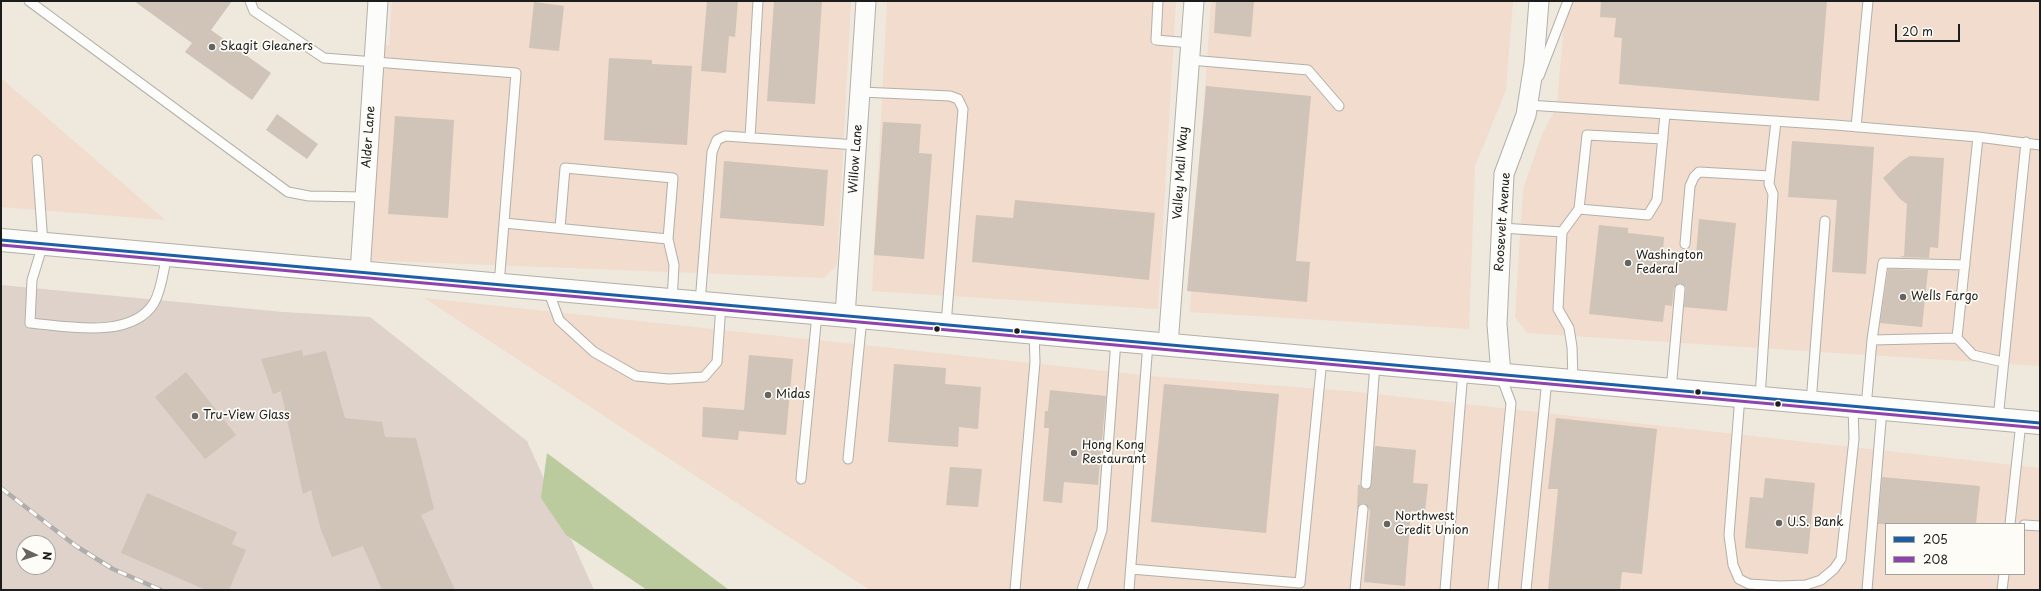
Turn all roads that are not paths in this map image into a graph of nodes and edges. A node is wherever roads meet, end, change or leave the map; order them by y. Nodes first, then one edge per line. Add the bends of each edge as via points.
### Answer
1 (29, 1) edge
2 (250, 1) edge
3 (378, 1) edge
4 (758, 1) edge
5 (866, 1) edge
6 (1158, 1) edge
7 (1194, 1) edge
8 (1539, 1) edge
9 (1568, 1) edge
10 (1868, 1) edge
11 (1190, 52) junction
12 (374, 61) junction
13 (860, 92) junction
14 (1528, 105) junction
15 (1339, 106) dead end
16 (1665, 114) junction
17 (1776, 122) junction
18 (1856, 127) junction
19 (1978, 137) junction
20 (750, 138) junction
21 (1663, 139) junction
22 (2026, 142) junction
23 (857, 145) junction
24 (2040, 145) edge
25 (37, 160) dead end
26 (1770, 176) junction
27 (365, 197) junction
28 (1579, 209) junction
29 (1825, 221) dead end
30 (504, 223) junction
31 (560, 228) junction
32 (1502, 228) junction
33 (1562, 232) junction
34 (668, 239) junction
35 (1, 240) edge
36 (43, 244) junction
37 (1684, 244) dead end
38 (167, 255) junction
39 (1965, 264) junction
40 (360, 272) junction
41 (499, 285) junction
42 (1680, 288) dead end
43 (548, 290) junction
44 (672, 300) junction
45 (710, 304) junction
46 (817, 314) junction
47 (854, 317) junction
48 (946, 325) junction
49 (1034, 333) junction
50 (1957, 338) junction
51 (1116, 340) junction
52 (1872, 340) junction
53 (1158, 344) junction
54 (1322, 359) junction
55 (2003, 362) junction
56 (1376, 364) junction
57 (1463, 371) junction
58 (1501, 375) junction
59 (1547, 379) junction
60 (1572, 381) junction
61 (1671, 390) junction
62 (1750, 397) junction
63 (1811, 403) junction
64 (1867, 408) junction
65 (1998, 419) junction
66 (2030, 422) edge
67 (848, 459) dead end
68 (801, 479) dead end
69 (1366, 484) dead end
70 (1363, 509) dead end
71 (2013, 523) edge
72 (2025, 525) edge
73 (2040, 526) edge
74 (1131, 569) junction
75 (2004, 575) edge
76 (1015, 590) edge
77 (1082, 590) edge
78 (1129, 590) edge
79 (1355, 590) edge
80 (1444, 590) edge
81 (1493, 590) edge
82 (1526, 590) edge
83 (1867, 590) edge
84 (2002, 590) edge

1 - 27 lane via 288,192 309,196
2 - 12 lane via 254,11 324,58
3 - 12 street, Alder Lane
4 - 20 lane
5 - 13 street, Willow Lane
6 - 11 lane via 1156,40
7 - 11 street, Valley Mall Way
8 - 14 street, Roosevelt Avenue
9 - 14 lane
10 - 18 lane
11 - 15 lane via 1308,70
11 - 53 street, Valley Mall Way
12 - 27 street, Alder Lane
12 - 30 lane via 516,73
13 - 23 street, Willow Lane
13 - 48 lane via 950,96 958,99 963,109
14 - 16 lane
14 - 32 street, Roosevelt Avenue via 1504,174
16 - 17 lane
16 - 21 lane
17 - 18 lane
17 - 26 lane
18 - 19 lane
19 - 22 lane
19 - 39 lane
20 - 23 lane
20 - 45 lane via 720,137 714,145
21 - 28 lane via 1657,200 1648,215
21 - 28 lane via 1586,135
22 - 24 lane
22 - 55 lane
23 - 47 street, Willow Lane
25 - 36 lane
26 - 37 lane via 1699,172 1690,186
26 - 62 lane via 1773,194
27 - 40 street, Alder Lane
28 - 33 lane
29 - 63 lane
30 - 31 lane
30 - 41 lane
31 - 34 lane
31 - 34 lane via 565,168 673,178
32 - 33 lane
32 - 58 street, Roosevelt Avenue via 1497,324
33 - 60 lane via 1558,309 1569,328
34 - 44 lane via 674,265
35 - 36 main road
36 - 38 main road
36 - 38 lane via 32,280 30,323 100,329 130,322 142,316 153,304 159,292
38 - 40 main road
39 - 50 lane
39 - 52 lane via 1883,263
40 - 41 main road
41 - 43 main road
42 - 61 lane
43 - 44 main road
43 - 45 lane via 559,320 594,352 636,376 643,377 704,377 716,362
44 - 45 main road
45 - 46 main road
46 - 47 main road
46 - 68 lane
47 - 48 main road
47 - 67 lane
48 - 49 main road
49 - 51 main road
49 - 76 lane via 1034,362
50 - 52 lane
50 - 55 lane via 1973,355
51 - 53 main road
51 - 77 lane via 1102,530
52 - 64 lane
53 - 54 main road
53 - 74 lane
54 - 56 main road
54 - 74 lane via 1300,583
55 - 65 lane
56 - 57 main road
56 - 69 lane
57 - 58 main road
57 - 80 lane
58 - 59 main road
58 - 81 lane via 1511,403
59 - 60 main road
59 - 82 lane
60 - 61 main road
61 - 62 main road
62 - 63 main road
62 - 64 lane via 1729,535 1733,565 1739,579 1749,584 1806,585 1821,580 1841,559 1854,439
63 - 64 main road
64 - 65 main road
64 - 83 lane
65 - 66 main road
66 - 71 lane
70 - 79 lane
72 - 73 lane
74 - 78 lane
75 - 84 lane

